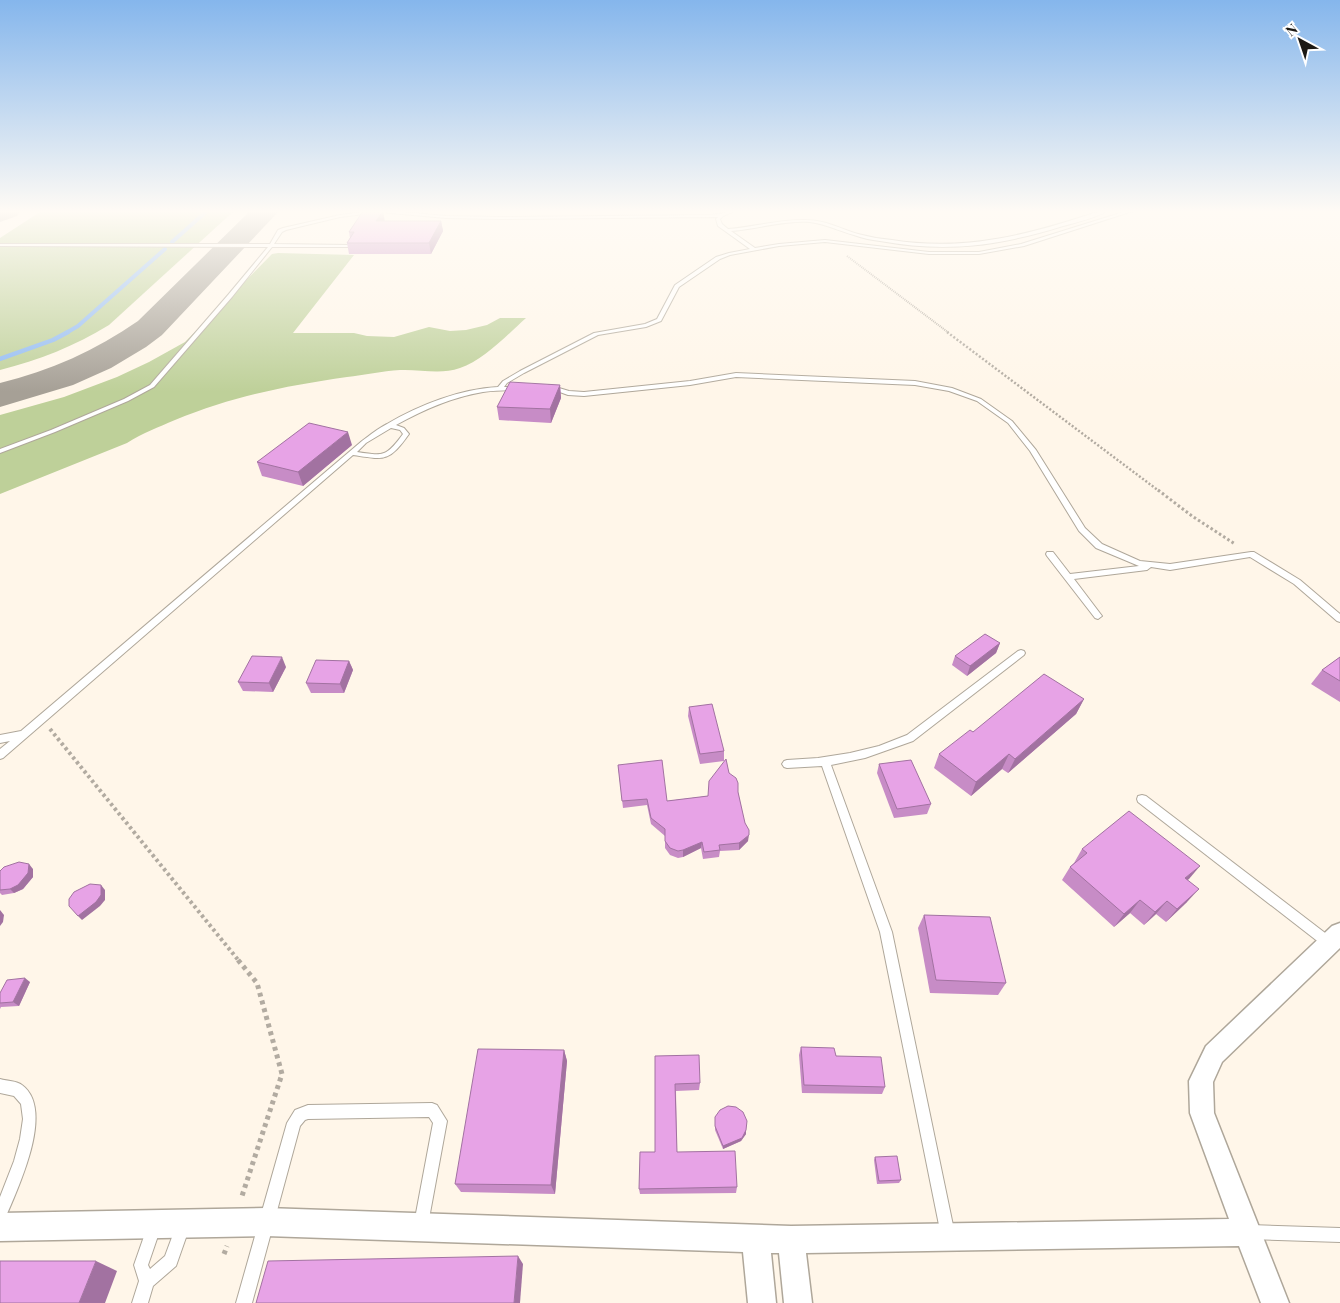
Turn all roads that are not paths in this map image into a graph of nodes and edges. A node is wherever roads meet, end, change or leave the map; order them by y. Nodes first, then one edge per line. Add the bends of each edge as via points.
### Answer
1 (250, 271) edge
2 (699, 271) edge
3 (538, 386) edge
4 (500, 388) junction
5 (520, 388) edge
6 (389, 425) junction
7 (0, 451) edge
8 (350, 453) junction
9 (1050, 554) dead end
10 (1155, 566) junction
11 (1068, 577) junction
12 (1098, 616) dead end
13 (1340, 620) edge
14 (1021, 653) dead end
15 (23, 735) junction
16 (0, 739) edge
17 (0, 755) edge
18 (826, 763) junction
19 (787, 764) dead end
20 (1142, 799) dead end
21 (1335, 938) edge
22 (0, 1086) edge
23 (0, 1214) edge
24 (266, 1222) junction
25 (155, 1224) junction
26 (184, 1224) junction
27 (0, 1227) edge
28 (421, 1227) junction
29 (1248, 1232) junction
30 (1340, 1235) edge
31 (756, 1238) junction
32 (948, 1238) junction
33 (791, 1240) junction
34 (148, 1281) junction
35 (140, 1303) edge
36 (244, 1303) edge
37 (762, 1303) edge
38 (798, 1303) edge
39 (1275, 1303) edge

1 - 7 lane via 152,386 126,400
2 - 4 lane via 677,286 658,320 596,334 513,377
3 - 10 lane via 584,394 736,375 762,375 915,383 950,389 979,400 1010,422 1034,450 1082,529 1099,546 1138,564
4 - 5 lane
4 - 6 lane via 456,397
6 - 8 lane
6 - 8 lane via 402,429 406,434 392,453 382,457
8 - 15 lane
9 - 11 lane
10 - 11 lane
10 - 13 lane via 1170,567 1250,554 1297,582
11 - 12 lane
14 - 18 lane via 910,738
15 - 16 lane
15 - 17 lane
18 - 19 lane
18 - 32 lane via 886,932
20 - 21 lane
21 - 29 street via 1214,1054 1201,1081 1202,1113
22 - 23 lane via 9,1086 24,1093 29,1103 24,1153
24 - 26 street
24 - 28 street
24 - 28 lane via 294,1123 300,1115 308,1112 432,1110 440,1121
24 - 36 lane
25 - 26 street
25 - 27 street
25 - 34 lane via 141,1265
26 - 34 lane via 171,1261
28 - 31 street
29 - 30 lane
29 - 32 street
29 - 39 street
31 - 33 street
31 - 37 street
32 - 33 street
33 - 38 street
34 - 35 lane

